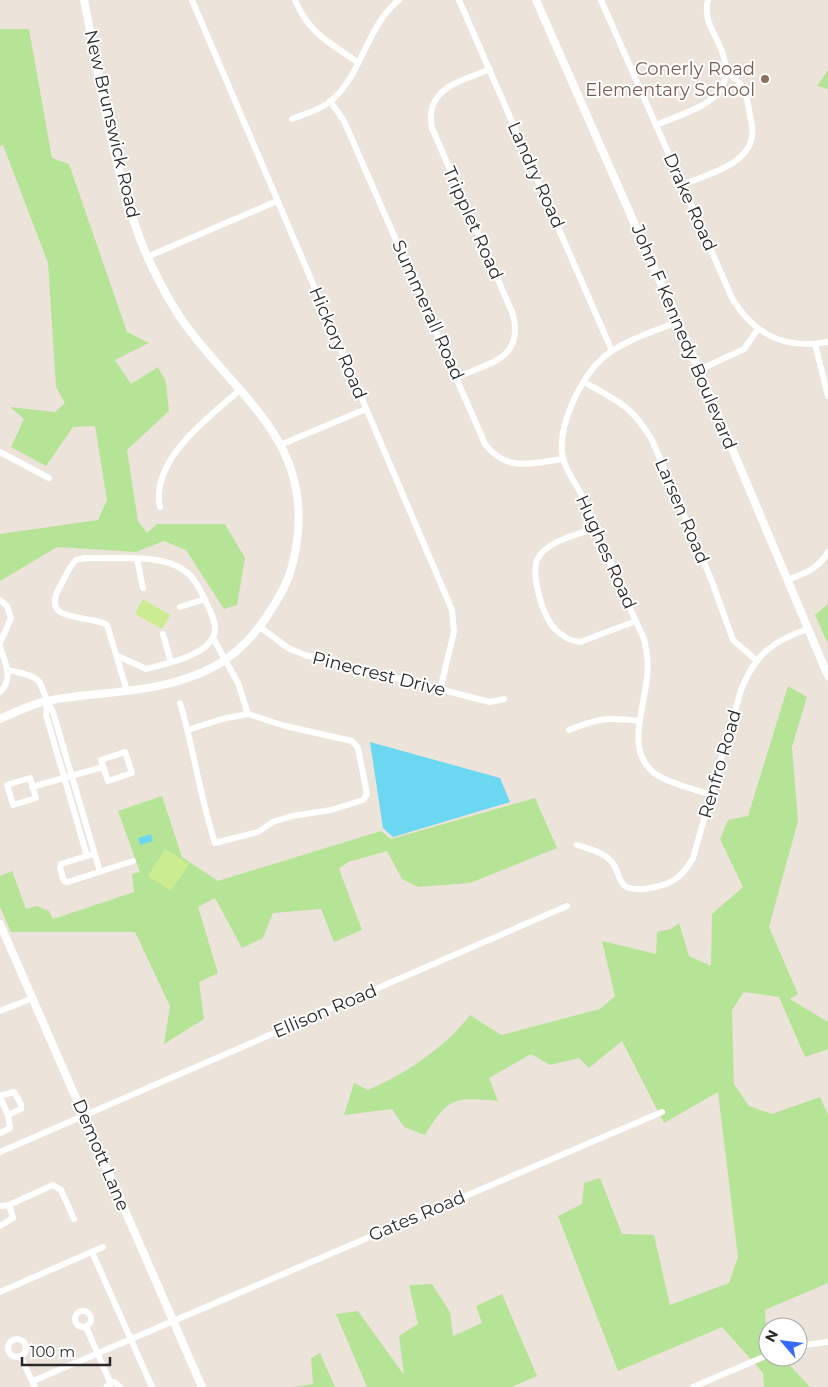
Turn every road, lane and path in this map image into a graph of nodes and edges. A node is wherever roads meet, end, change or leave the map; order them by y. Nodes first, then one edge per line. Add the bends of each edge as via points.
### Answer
1 (84, 0) edge
2 (192, 0) edge
3 (295, 0) edge
4 (400, 0) edge
5 (459, 0) edge
6 (536, 0) edge
7 (601, 0) edge
8 (708, 0) edge
9 (358, 62) junction
10 (490, 69) junction
11 (726, 72) junction
12 (330, 101) junction
13 (292, 119) dead end
14 (656, 125) junction
15 (682, 185) junction
16 (277, 201) junction
17 (148, 257) junction
18 (677, 322) junction
19 (758, 329) junction
20 (828, 342) edge
21 (815, 344) junction
22 (612, 351) junction
23 (699, 370) junction
24 (458, 376) junction
25 (584, 382) junction
26 (240, 390) junction
27 (828, 396) edge
28 (366, 409) junction
29 (280, 445) junction
30 (0, 452) edge
31 (563, 459) junction
32 (49, 478) dead end
33 (160, 507) dead end
34 (595, 528) junction
35 (828, 552) edge
36 (137, 560) junction
37 (787, 580) junction
38 (143, 588) dead end
39 (205, 599) junction
40 (0, 600) edge
41 (180, 606) dead end
42 (636, 621) junction
43 (260, 626) junction
44 (808, 629) junction
45 (163, 634) dead end
46 (213, 638) junction
47 (0, 645) edge
48 (118, 656) junction
49 (224, 659) junction
50 (756, 660) junction
51 (171, 662) junction
52 (8, 670) junction
53 (828, 676) edge
54 (440, 690) junction
55 (127, 691) junction
56 (0, 692) edge
57 (504, 699) dead end
58 (47, 701) junction
59 (180, 702) dead end
60 (248, 714) junction
61 (0, 719) edge
62 (640, 721) junction
63 (188, 730) junction
64 (569, 730) dead end
65 (103, 767) junction
66 (68, 777) junction
67 (32, 787) junction
68 (712, 795) junction
69 (577, 845) dead end
70 (95, 854) junction
71 (87, 856) junction
72 (133, 861) dead end
73 (100, 872) junction
74 (567, 906) dead end
75 (0, 924) edge
76 (33, 998) junction
77 (0, 1011) edge
78 (662, 1112) dead end
79 (8, 1115) dead end
80 (84, 1115) junction
81 (0, 1133) edge
82 (0, 1152) edge
83 (9, 1204) junction
84 (0, 1206) edge
85 (74, 1219) dead end
86 (0, 1226) edge
87 (102, 1247) dead end
88 (92, 1252) junction
89 (0, 1292) edge
90 (173, 1322) junction
91 (86, 1327) dead end
92 (132, 1340) junction
93 (828, 1342) edge
94 (808, 1345) edge
95 (98, 1354) junction
96 (20, 1356) dead end
97 (758, 1359) edge
98 (34, 1384) edge
99 (108, 1385) edge
100 (120, 1387) edge
101 (152, 1387) edge
102 (202, 1387) edge
103 (693, 1387) edge

1 - 17 street, New Brunswick Road via 123,186
2 - 16 street, Hickory Road
3 - 9 street via 306,23 318,35
4 - 9 street via 384,17
5 - 10 street, Landry Road
6 - 18 street, John F Kennedy Boulevard
7 - 14 street, Drake Road
8 - 11 street via 707,18 726,58
9 - 12 street via 342,89
10 - 22 street, Landry Road
10 - 24 street, Tripplet Road via 443,90 432,105 430,118 512,312 517,331 511,348 501,359
11 - 14 street via 722,88 708,102
11 - 15 street via 738,79 744,88 751,141 738,160
12 - 13 street
12 - 24 street, Summerall Road via 344,121
14 - 15 street, Drake Road
15 - 19 street, Drake Road via 732,298 742,316
16 - 17 street
16 - 28 street, Hickory Road
17 - 26 street, New Brunswick Road via 180,318
18 - 22 street, Hughes Road
18 - 23 street, John F Kennedy Boulevard
19 - 21 street, Drake Road via 782,342
19 - 23 street via 744,349
20 - 21 street, Drake Road
21 - 27 street
22 - 25 street, Hughes Road
23 - 37 street, John F Kennedy Boulevard
24 - 31 street, Summerall Road via 485,444 495,455 520,466
25 - 31 street, Hughes Road via 563,428
25 - 50 street, Larsen Road via 623,404 640,419 711,579 733,640
26 - 29 street, New Brunswick Road via 272,429
26 - 33 street via 182,443 161,480 157,496
28 - 29 street
28 - 54 street, Hickory Road via 452,610 454,632
29 - 43 street, New Brunswick Road via 297,493 299,521 286,585
30 - 32 street
31 - 34 street, Hughes Road
34 - 42 street, Hughes Road
34 - 42 street via 549,547 538,558 534,576 549,622 557,632 580,642
35 - 37 street via 817,566
36 - 38 street
36 - 39 street via 165,561 186,570
36 - 48 street via 76,560 54,600 60,613 108,624
37 - 44 street, John F Kennedy Boulevard
39 - 41 street
39 - 46 street via 214,624
40 - 47 street via 7,606 11,618
42 - 62 street, Hughes Road via 648,654 647,684
43 - 49 street, New Brunswick Road via 242,646
43 - 54 street, Pinecrest Drive via 288,648 305,655
44 - 50 street, Renfro Road via 774,643
44 - 53 street, John F Kennedy Boulevard
45 - 51 street
46 - 49 street
46 - 51 street via 196,654
47 - 52 street
48 - 51 street via 144,669
48 - 55 street
49 - 55 street, New Brunswick Road via 180,681
49 - 60 street via 238,684
50 - 68 street, Renfro Road via 741,690
52 - 56 street via 5,687
52 - 58 street via 39,679
54 - 57 street, Pinecrest Drive via 490,702
55 - 58 street, New Brunswick Road
58 - 61 street, New Brunswick Road
58 - 66 street via 53,712
59 - 63 street
60 - 63 street
60 - 63 street via 355,743 367,787 365,798 331,810 292,816 273,822 258,832 215,843
62 - 64 street via 608,717
62 - 68 street, Hughes Road via 639,747 649,768 658,776
65 - 65 street via 108,781 132,773 125,752 101,760
65 - 66 street
66 - 67 street
66 - 70 street
66 - 71 street
67 - 67 street via 30,778 7,785 13,805 36,798
68 - 69 street, Renfro Road via 693,858 678,879 668,885 632,889 623,884 611,862 596,851
70 - 71 street
70 - 73 street
71 - 73 street via 61,864 63,879 68,882
72 - 73 street
74 - 80 street, Ellison Road
75 - 76 street, Demott Lane
76 - 77 street
76 - 80 street, Demott Lane
78 - 90 street, Gates Road
79 - 81 street via 10,1128
80 - 82 street, Ellison Road
80 - 90 street, Demott Lane
83 - 84 street
83 - 85 street via 54,1185 61,1190
83 - 86 street via 14,1218
87 - 88 street
88 - 89 street
88 - 92 street
90 - 92 street, Gates Road
90 - 102 street, Demott Lane
91 - 95 street
92 - 95 street, Gates Road
92 - 101 street
93 - 94 street
95 - 98 street, Gates Road
95 - 99 street
96 - 98 street
97 - 103 street
99 - 100 street via 116,1383

